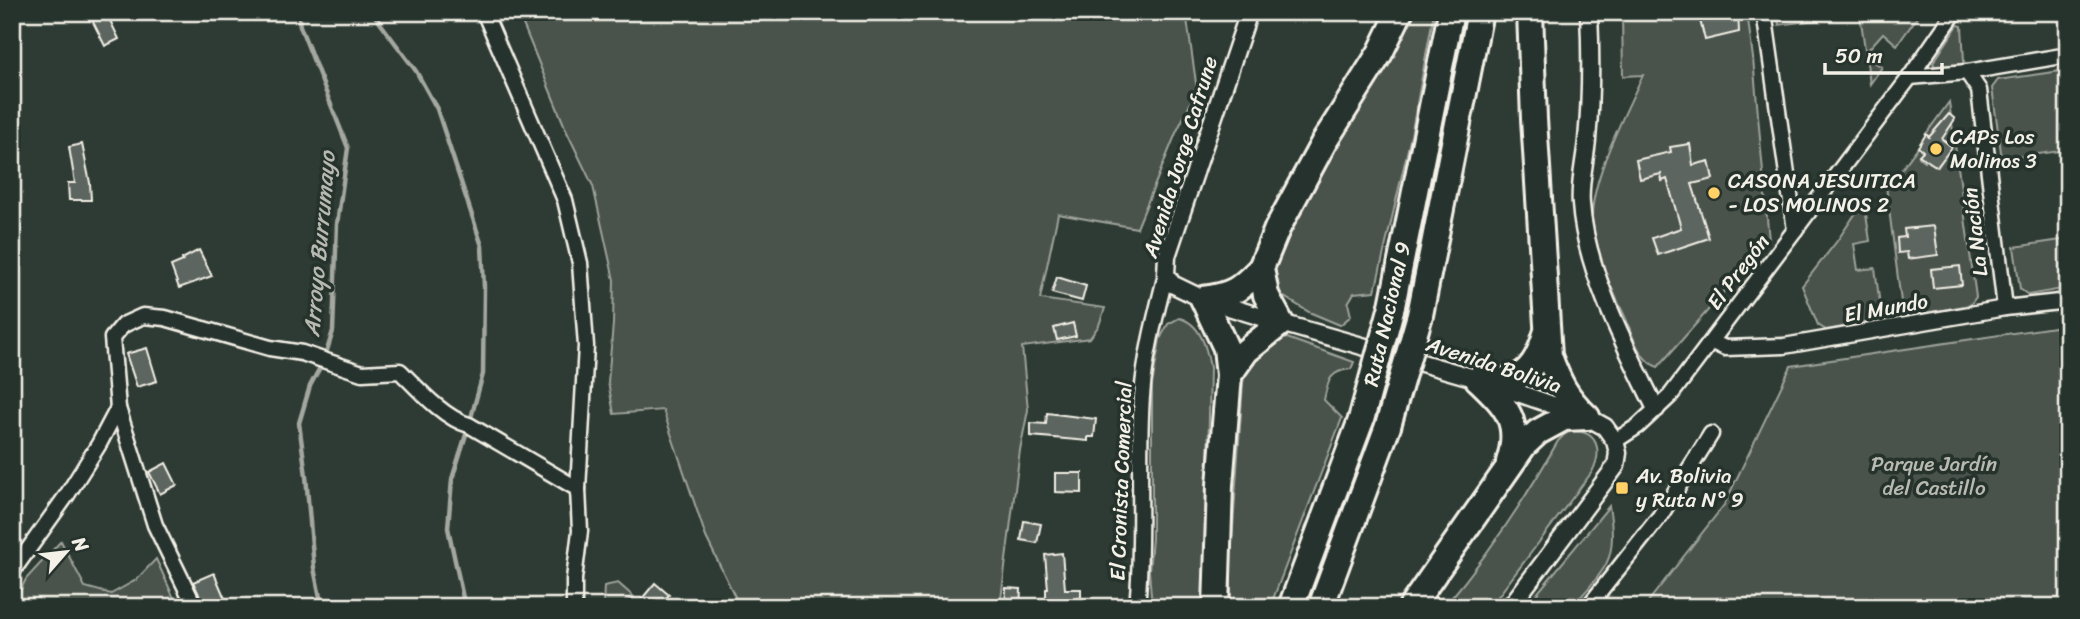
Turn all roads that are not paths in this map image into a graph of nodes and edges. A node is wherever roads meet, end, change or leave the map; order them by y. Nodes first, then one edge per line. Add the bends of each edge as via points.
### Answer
1 (484, 12) edge
2 (1249, 12) edge
3 (1400, 12) edge
4 (1451, 12) edge
5 (1480, 12) edge
6 (1530, 12) edge
7 (1589, 12) edge
8 (1764, 12) edge
9 (1955, 12) edge
10 (2068, 55) edge
11 (1968, 72) junction
12 (1910, 77) junction
13 (1795, 230) junction
14 (1261, 268) junction
15 (1166, 274) junction
16 (1203, 299) junction
17 (2068, 301) edge
18 (2005, 308) junction
19 (1281, 323) junction
20 (1547, 331) junction
21 (1712, 342) junction
22 (1229, 375) junction
23 (1478, 379) junction
24 (118, 408) junction
25 (1656, 409) junction
26 (1587, 417) junction
27 (1711, 434) dead end
28 (1615, 441) junction
29 (1506, 473) junction
30 (578, 489) junction
31 (12, 572) edge
32 (195, 607) edge
33 (574, 607) edge
34 (1137, 607) edge
35 (1216, 607) edge
36 (1291, 607) edge
37 (1321, 607) edge
38 (1411, 607) edge
39 (1510, 607) edge
40 (1588, 607) edge

1 - 30 street via 565,200 580,263 586,346
2 - 15 street, Avenida Jorge Cafrune via 1181,210
3 - 14 highway via 1318,153
4 - 36 highway, Ruta Nacional 9, bridge via 1392,306 1361,420
5 - 37 highway, Ruta Nacional 9, bridge via 1420,315 1388,426
6 - 20 highway
7 - 25 street via 1592,72 1580,202 1586,242
8 - 13 street
9 - 12 street, El Pregón
10 - 11 street
11 - 12 street
11 - 18 street, La Nación via 1979,90
12 - 13 street, El Pregón
13 - 21 street, El Pregón
14 - 16 highway via 1225,296
14 - 19 highway via 1266,295
15 - 16 street, Avenida Bolivia via 1172,284
15 - 34 street, El Cronista Comercial via 1142,393
16 - 19 street, Avenida Bolivia
16 - 22 highway via 1226,348
17 - 18 street, El Mundo
18 - 21 street, El Mundo via 1784,346 1725,348
19 - 22 highway via 1246,351
19 - 23 street, Avenida Bolivia
20 - 23 highway via 1536,361 1525,373 1508,380
20 - 26 highway via 1549,356 1559,382
21 - 25 street, El Pregón
22 - 35 highway
23 - 26 street, Avenida Bolivia
23 - 29 highway via 1510,414 1514,447
24 - 30 street via 112,338 123,325 143,316 164,318 362,373 400,371 458,423 469,425
24 - 31 street via 67,495
24 - 32 street via 155,525
25 - 28 street, El Pregón
26 - 28 street, Avenida Bolivia via 1605,427
26 - 29 highway via 1564,418 1538,432
27 - 40 street via 1660,516
28 - 39 street via 1616,466
29 - 38 highway
30 - 33 street

